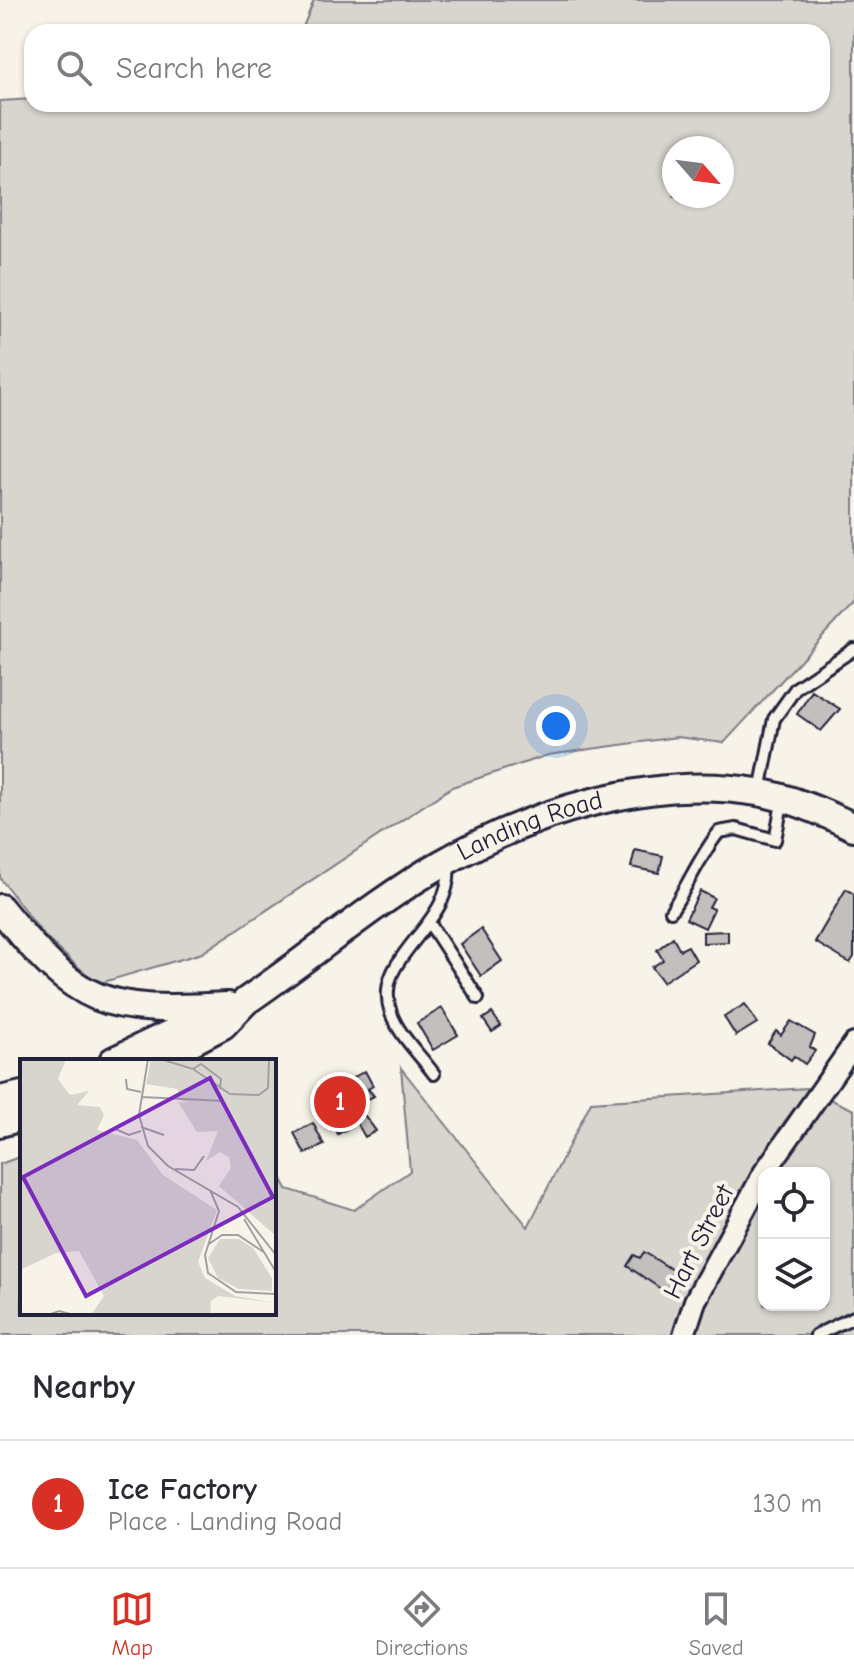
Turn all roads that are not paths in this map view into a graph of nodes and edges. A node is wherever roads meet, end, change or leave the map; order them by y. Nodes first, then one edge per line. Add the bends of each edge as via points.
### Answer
1 (854, 649) edge
2 (771, 796) junction
3 (854, 827) edge
4 (448, 860) junction
5 (0, 908) edge
6 (671, 911) dead end
7 (430, 924) junction
8 (478, 998) dead end
9 (237, 1004) junction
10 (854, 1044) edge
11 (117, 1059) edge
12 (159, 1059) edge
13 (434, 1074) dead end
14 (20, 1095) edge
15 (0, 1100) edge
16 (20, 1118) edge
17 (0, 1123) edge
18 (768, 1167) edge
19 (758, 1184) edge
20 (854, 1317) edge
21 (684, 1335) edge
22 (816, 1335) edge

1 - 2 lane via 796,688 774,719
2 - 3 main road, Landing Road
2 - 4 main road, Landing Road via 683,789 600,802 485,840
2 - 6 lane via 775,840 736,829 719,832 697,859 694,875
4 - 7 lane via 447,887
4 - 9 main road, Landing Road
5 - 9 main road via 65,981 100,998 170,1009
7 - 8 lane
7 - 13 lane via 388,976 387,996 391,1015
9 - 11 main road
9 - 12 main road via 223,1025
10 - 18 street, Hart Street
14 - 15 main road
16 - 17 main road
19 - 21 street, Hart Street via 695,1301
20 - 22 lane

